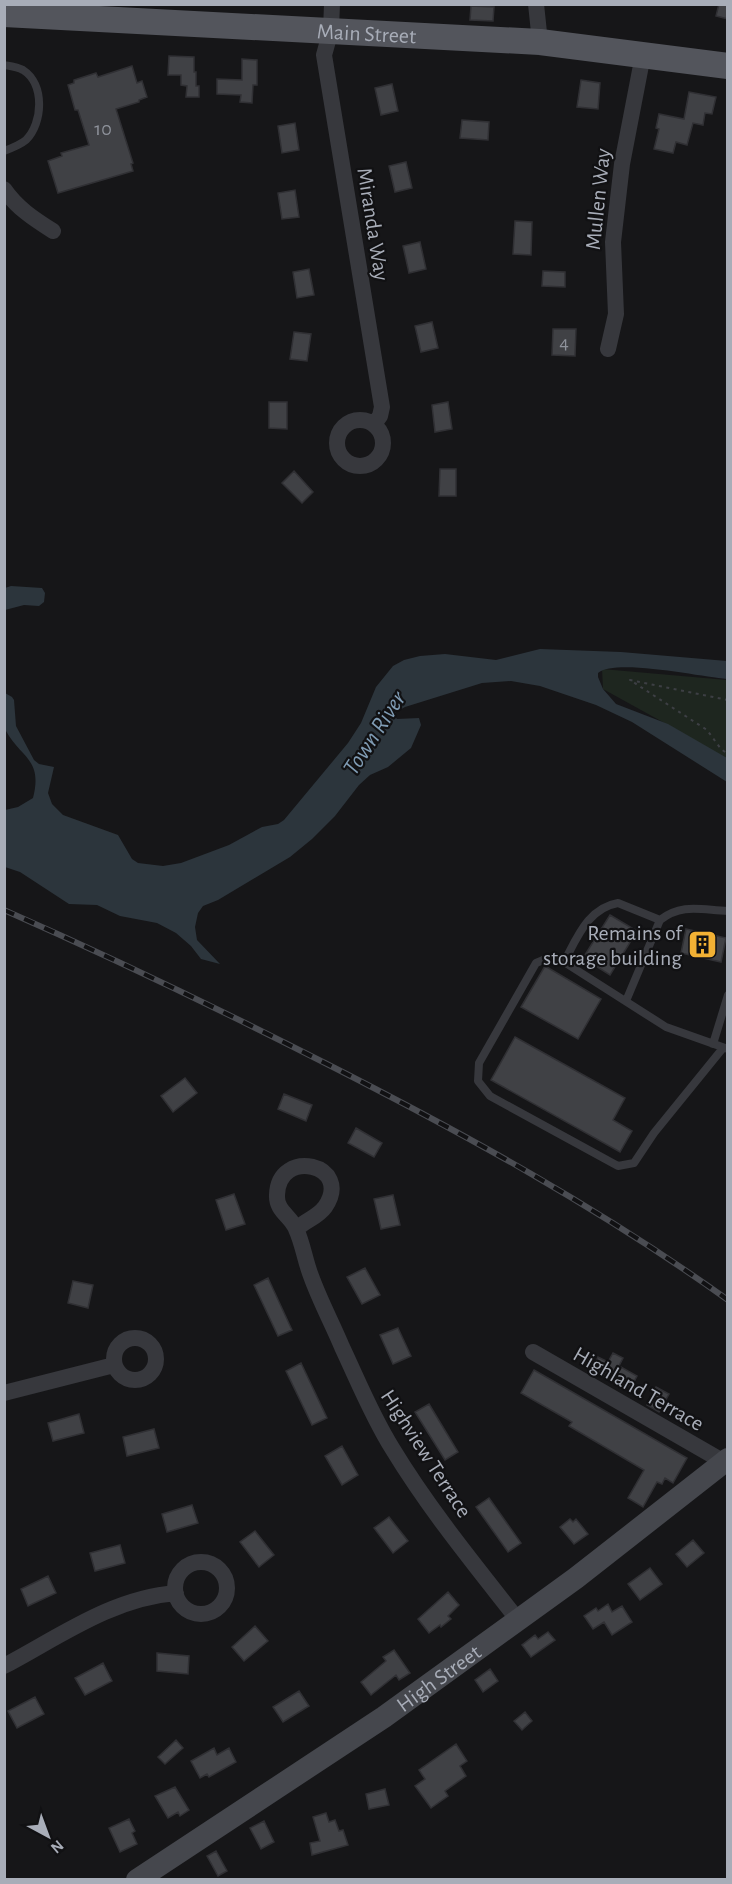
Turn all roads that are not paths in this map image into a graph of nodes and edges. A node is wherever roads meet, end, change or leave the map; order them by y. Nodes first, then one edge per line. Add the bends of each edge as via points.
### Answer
1 (536, 4) edge
2 (4, 14) edge
3 (332, 17) edge
4 (540, 42) junction
5 (643, 55) junction
6 (4, 65) edge
7 (728, 66) edge
8 (4, 150) edge
9 (4, 189) edge
10 (52, 231) dead end
11 (608, 349) dead end
12 (374, 424) dead end
13 (728, 911) edge
14 (660, 920) junction
15 (564, 962) junction
16 (728, 995) edge
17 (626, 1001) junction
18 (714, 1044) junction
19 (725, 1048) edge
20 (297, 1229) dead end
21 (532, 1352) dead end
22 (114, 1365) dead end
23 (4, 1394) edge
24 (726, 1461) edge
25 (176, 1593) dead end
26 (518, 1620) junction
27 (4, 1666) edge
28 (137, 1880) edge

1 - 4 street
2 - 3 main road, Main Street
3 - 4 main road, Main Street
3 - 12 street, Miranda Way via 324,55 382,407
4 - 5 main road, Main Street
5 - 7 main road, Main Street
5 - 11 street, Mullen Way via 622,164 613,242 616,314
6 - 8 lane via 23,71 32,80 39,105 38,118 26,140
9 - 10 street via 28,215
13 - 14 lane via 681,909
14 - 15 lane via 618,903 599,909 585,924
14 - 17 lane
15 - 17 lane
15 - 19 lane via 548,958 536,963 479,1063 478,1081 490,1096 618,1166 634,1163
16 - 18 lane
17 - 18 lane via 666,1027
18 - 19 lane
20 - 26 street, Highview Terrace via 317,1293 380,1427 420,1491
21 - 24 street, Highland Terrace
22 - 23 street
24 - 26 street, High Street
25 - 27 street via 140,1600 98,1615
26 - 28 street, High Street via 356,1737

